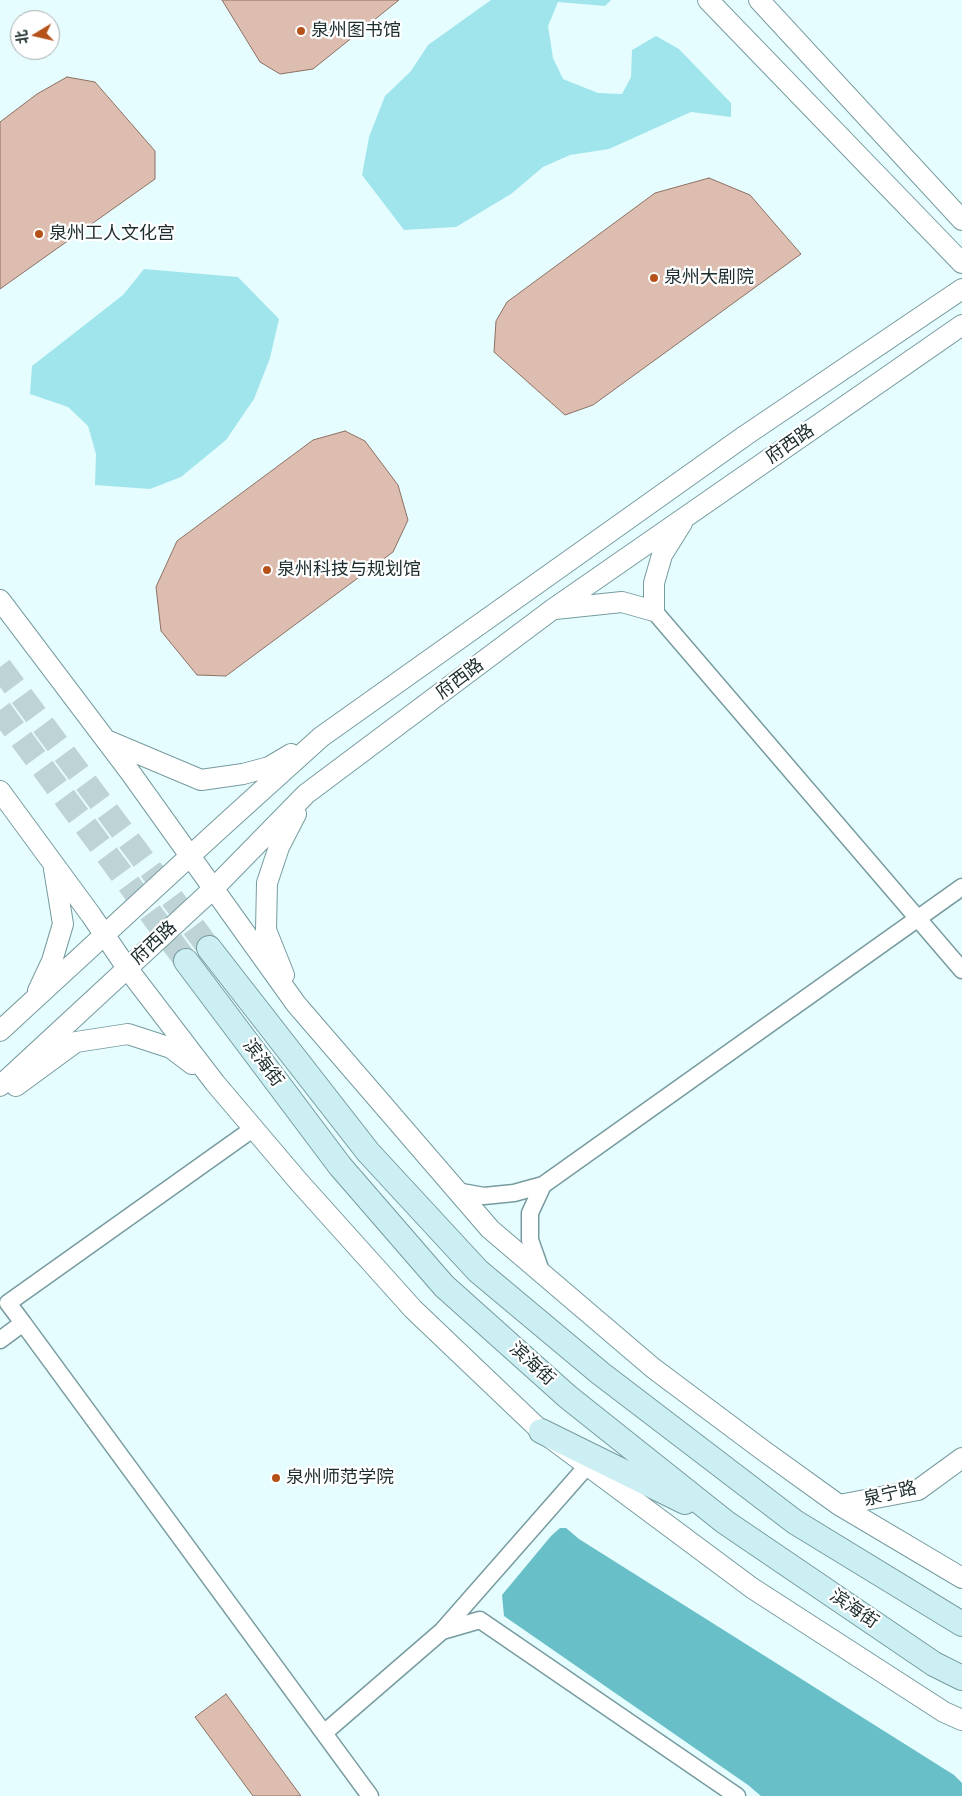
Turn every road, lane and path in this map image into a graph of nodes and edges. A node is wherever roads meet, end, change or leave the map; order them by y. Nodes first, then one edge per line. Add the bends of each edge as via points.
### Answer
1 (708, 0) edge
2 (759, 0) edge
3 (962, 220) edge
4 (962, 263) edge
5 (962, 288) edge
6 (962, 325) edge
7 (685, 517) junction
8 (0, 600) edge
9 (553, 609) junction
10 (654, 611) junction
11 (321, 737) junction
12 (105, 739) junction
13 (0, 791) edge
14 (306, 794) junction
15 (190, 856) junction
16 (53, 864) junction
17 (962, 887) edge
18 (213, 889) junction
19 (917, 919) junction
20 (105, 934) junction
21 (209, 948) tunnel mouth
22 (186, 961) tunnel mouth
23 (127, 968) junction
24 (962, 970) edge
25 (34, 1000) junction
26 (296, 1004) junction
27 (0, 1031) edge
28 (215, 1083) junction
29 (0, 1086) edge
30 (0, 1097) edge
31 (254, 1128) junction
32 (543, 1185) junction
33 (456, 1191) junction
34 (542, 1274) junction
35 (23, 1323) junction
36 (0, 1340) edge
37 (541, 1431) junction
38 (962, 1458) edge
39 (587, 1466) junction
40 (838, 1506) junction
41 (725, 1522) junction
42 (962, 1578) edge
43 (962, 1624) edge
44 (442, 1631) junction
45 (962, 1678) edge
46 (962, 1720) edge
47 (324, 1734) junction
48 (370, 1796) edge
49 (737, 1796) edge

1 - 4 street
2 - 3 street
5 - 11 street, 府西路 via 746,435
6 - 7 street, 府西路
7 - 9 street, 府西路
7 - 10 street via 662,555 654,583
8 - 12 street
9 - 10 street via 622,602
9 - 14 street, 府西路
10 - 19 street
11 - 12 street via 269,767 201,780
11 - 15 street, 府西路
12 - 15 street
13 - 16 street
14 - 18 street, 府西路
14 - 26 street via 279,847 267,883 266,930
15 - 18 street
15 - 20 street, 府西路
16 - 20 street
16 - 25 street via 63,924 52,961
17 - 19 street
18 - 23 street, 府西路
18 - 26 street
19 - 24 street
19 - 32 street
20 - 23 street
20 - 25 street, 府西路
21 - 43 main road, 滨海街 via 368,1152 478,1271 600,1373 795,1522
22 - 41 main road, 滨海街 via 340,1166 444,1286 568,1397
23 - 28 street
23 - 29 street, 府西路
25 - 27 street, 府西路
26 - 33 street
28 - 30 street via 171,1048 128,1034 76,1042
28 - 31 street
31 - 35 street via 8,1303
31 - 37 street via 413,1309
32 - 33 street via 514,1193 484,1196
32 - 34 street via 530,1213 530,1240
33 - 34 street via 490,1229
34 - 40 street via 653,1368
35 - 36 street
35 - 47 street
37 - 39 street
37 - 41 main road
38 - 40 street, 泉宁路 via 918,1490
39 - 44 street
39 - 46 street via 752,1588 944,1712
40 - 42 street
41 - 45 main road, 滨海街 via 934,1664
44 - 47 street
44 - 49 street via 480,1620
47 - 48 street

